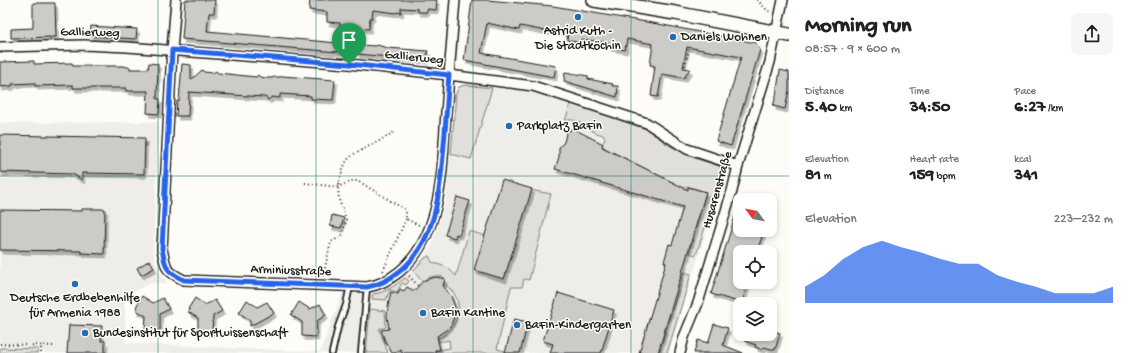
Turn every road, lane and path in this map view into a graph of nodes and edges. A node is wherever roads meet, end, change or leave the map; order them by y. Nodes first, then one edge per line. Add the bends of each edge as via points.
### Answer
1 (176, 0) edge
2 (455, 0) edge
3 (594, 0) edge
4 (757, 0) edge
5 (783, 0) edge
6 (780, 14) junction
7 (783, 34) edge
8 (0, 47) edge
9 (689, 48) dead end
10 (172, 50) junction
11 (685, 66) dead end
12 (449, 75) junction
13 (394, 132) dead end
14 (738, 166) junction
15 (305, 182) dead end
16 (338, 187) junction
17 (406, 219) junction
18 (429, 230) junction
19 (402, 269) junction
20 (384, 283) junction
21 (321, 285) junction
22 (350, 286) junction
23 (418, 286) dead end
24 (367, 287) junction
25 (0, 344) edge
26 (41, 346) junction
27 (55, 346) dead end
28 (41, 353) edge
29 (332, 353) edge
30 (361, 353) edge
31 (680, 353) edge

1 - 10 street, Arminiusstraße
2 - 12 street, Arminiusstraße
3 - 7 street
4 - 6 path via 768,11
5 - 6 street, Husarenstraße
6 - 7 street, Husarenstraße
7 - 14 street, Husarenstraße via 770,62
8 - 10 street, Gallierweg via 84,45
9 - 11 path
10 - 12 street, Gallierweg
10 - 21 street, Arminiusstraße via 162,249 165,266 173,275 184,280
12 - 14 street, Gallierweg via 533,86 647,123 687,149
12 - 18 street, Arminiusstraße via 441,182
13 - 16 path via 347,160
14 - 31 street, Husarenstraße via 698,303
15 - 16 path
16 - 17 path via 358,181 404,209
16 - 21 path via 338,200 346,219 342,236 331,242
17 - 18 path
17 - 20 path via 383,272
18 - 19 street, Arminiusstraße via 423,245
19 - 20 street, Arminiusstraße
19 - 23 path
20 - 24 street, Arminiusstraße
21 - 22 street, Arminiusstraße
22 - 24 street, Arminiusstraße
22 - 29 lane
24 - 30 lane
25 - 26 path
26 - 27 path
26 - 28 path

